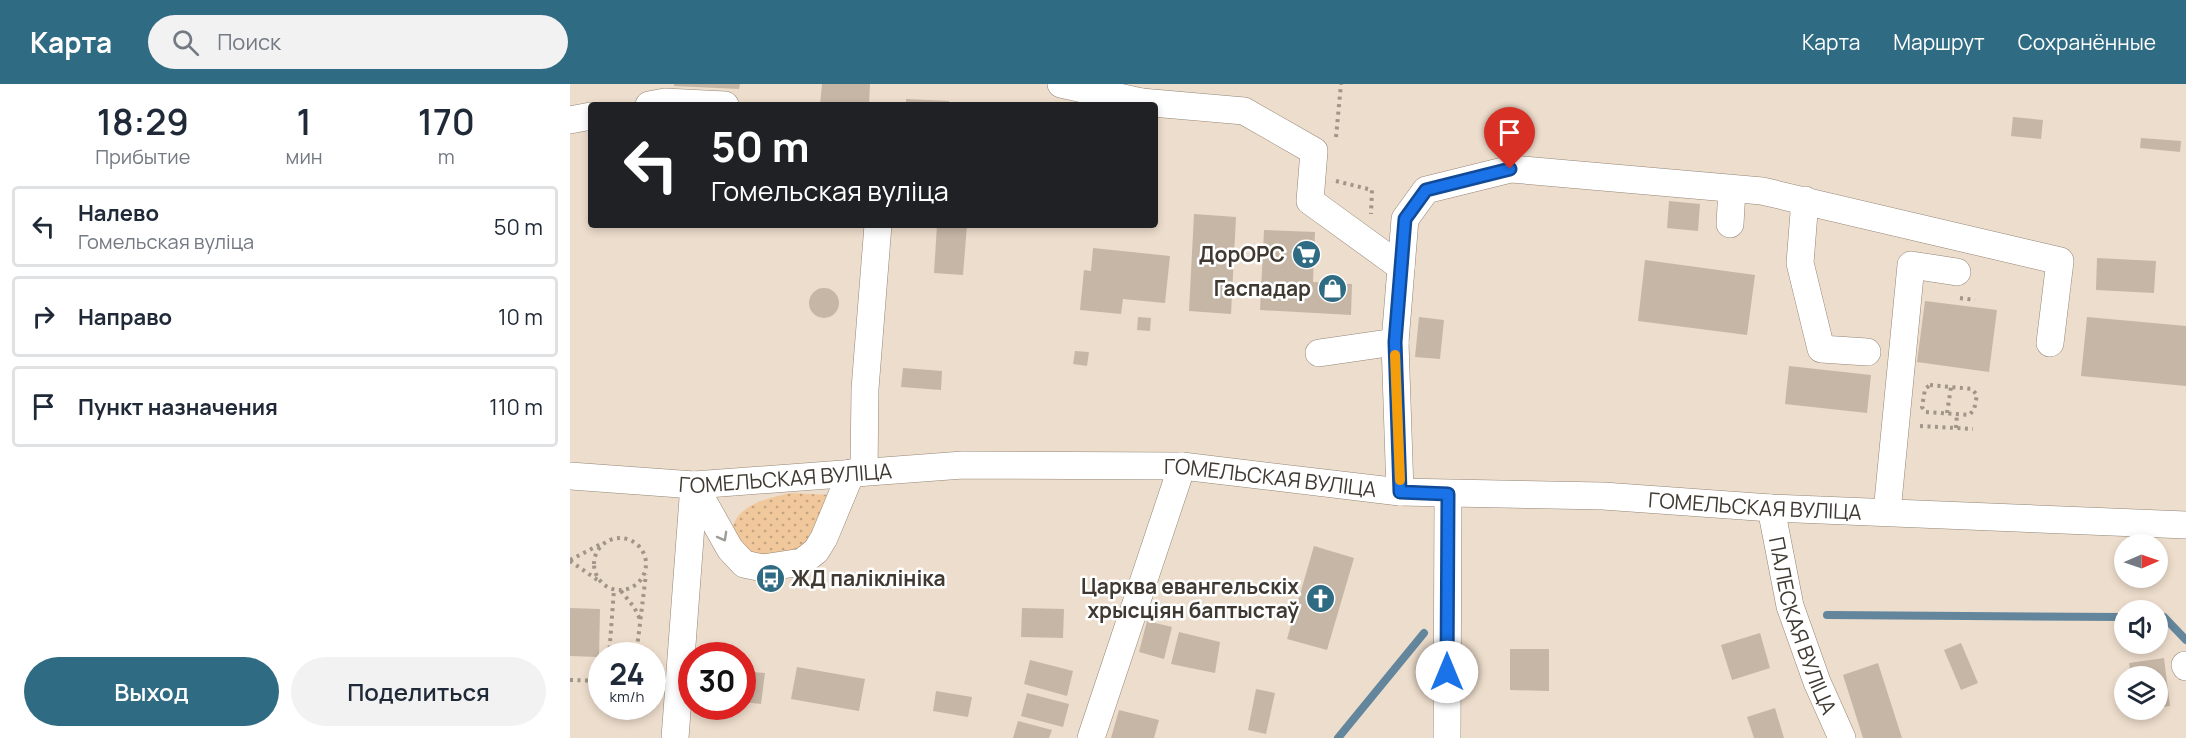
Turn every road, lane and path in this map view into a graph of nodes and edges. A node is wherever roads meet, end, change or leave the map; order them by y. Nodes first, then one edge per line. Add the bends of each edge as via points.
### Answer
1 (1061, 84) edge
2 (1341, 84) edge
3 (1132, 102) edge
4 (1158, 105) edge
5 (588, 117) edge
6 (570, 120) edge
7 (1335, 148) dead end
8 (1332, 180) dead end
9 (1732, 189) junction
10 (1805, 200) junction
11 (1371, 215) dead end
12 (1730, 224) dead end
13 (878, 228) edge
14 (1401, 267) junction
15 (1957, 272) dead end
16 (1395, 342) junction
17 (2050, 343) dead end
18 (1867, 352) dead end
19 (1319, 353) dead end
20 (1950, 387) junction
21 (1947, 413) junction
22 (1957, 414) junction
23 (1916, 426) dead end
24 (1956, 428) junction
25 (1973, 429) dead end
26 (1182, 466) junction
27 (857, 473) junction
28 (570, 476) edge
29 (694, 486) junction
30 (1400, 492) junction
31 (1448, 494) junction
32 (1771, 508) junction
33 (1887, 512) junction
34 (2186, 525) edge
35 (605, 542) junction
36 (570, 560) edge
37 (646, 567) junction
38 (599, 581) junction
39 (614, 590) junction
40 (620, 591) junction
41 (641, 620) junction
42 (610, 642) edge
43 (639, 642) edge
44 (570, 680) edge
45 (588, 681) edge
46 (675, 738) edge
47 (1091, 738) edge
48 (1447, 738) edge
49 (1842, 738) edge

1 - 3 street
2 - 7 path
4 - 14 street via 1244,111 1314,151 1310,201
5 - 6 street
8 - 11 path via 1372,190
9 - 10 street
9 - 12 street
9 - 14 street via 1510,169 1426,190 1405,219
10 - 17 street via 2060,261
10 - 18 street via 1800,263 1821,349
13 - 27 street
14 - 16 street
15 - 33 street via 1911,265
16 - 19 street
16 - 30 street
20 - 21 path
20 - 21 path via 1930,384 1925,389 1922,407 1925,412
20 - 22 path via 1972,389 1977,395 1969,415
21 - 22 path
22 - 24 path
23 - 24 path
24 - 25 path
26 - 27 street, ГОМЕЛЬСКАЯ ВУЛІЦА via 963,465
26 - 30 street, ГОМЕЛЬСКАЯ ВУЛІЦА
26 - 47 street
27 - 29 street, ГОМЕЛЬСКАЯ ВУЛІЦА
29 -> 27 street via 730,549 744,564 763,568 802,562 816,551
28 - 29 street, ГОМЕЛЬСКАЯ ВУЛІЦА
29 - 46 street
30 - 31 street, ГОМЕЛЬСКАЯ ВУЛІЦА
31 - 32 street, ГОМЕЛЬСКАЯ ВУЛІЦА via 1603,496
31 - 48 street
32 - 33 street, ГОМЕЛЬСКАЯ ВУЛІЦА
32 - 49 street, ПАЛЕСКАЯ ВУЛІЦА via 1791,606 1817,682
33 - 34 street, ГОМЕЛЬСКАЯ ВУЛІЦА
35 - 36 path
35 - 37 path via 621,538 637,544 643,550
35 - 38 path via 594,556
36 - 38 path
37 - 40 path via 639,583
37 - 41 path
38 - 39 path
39 - 40 path
39 - 42 path
40 - 41 path
41 - 43 path
44 - 45 path

